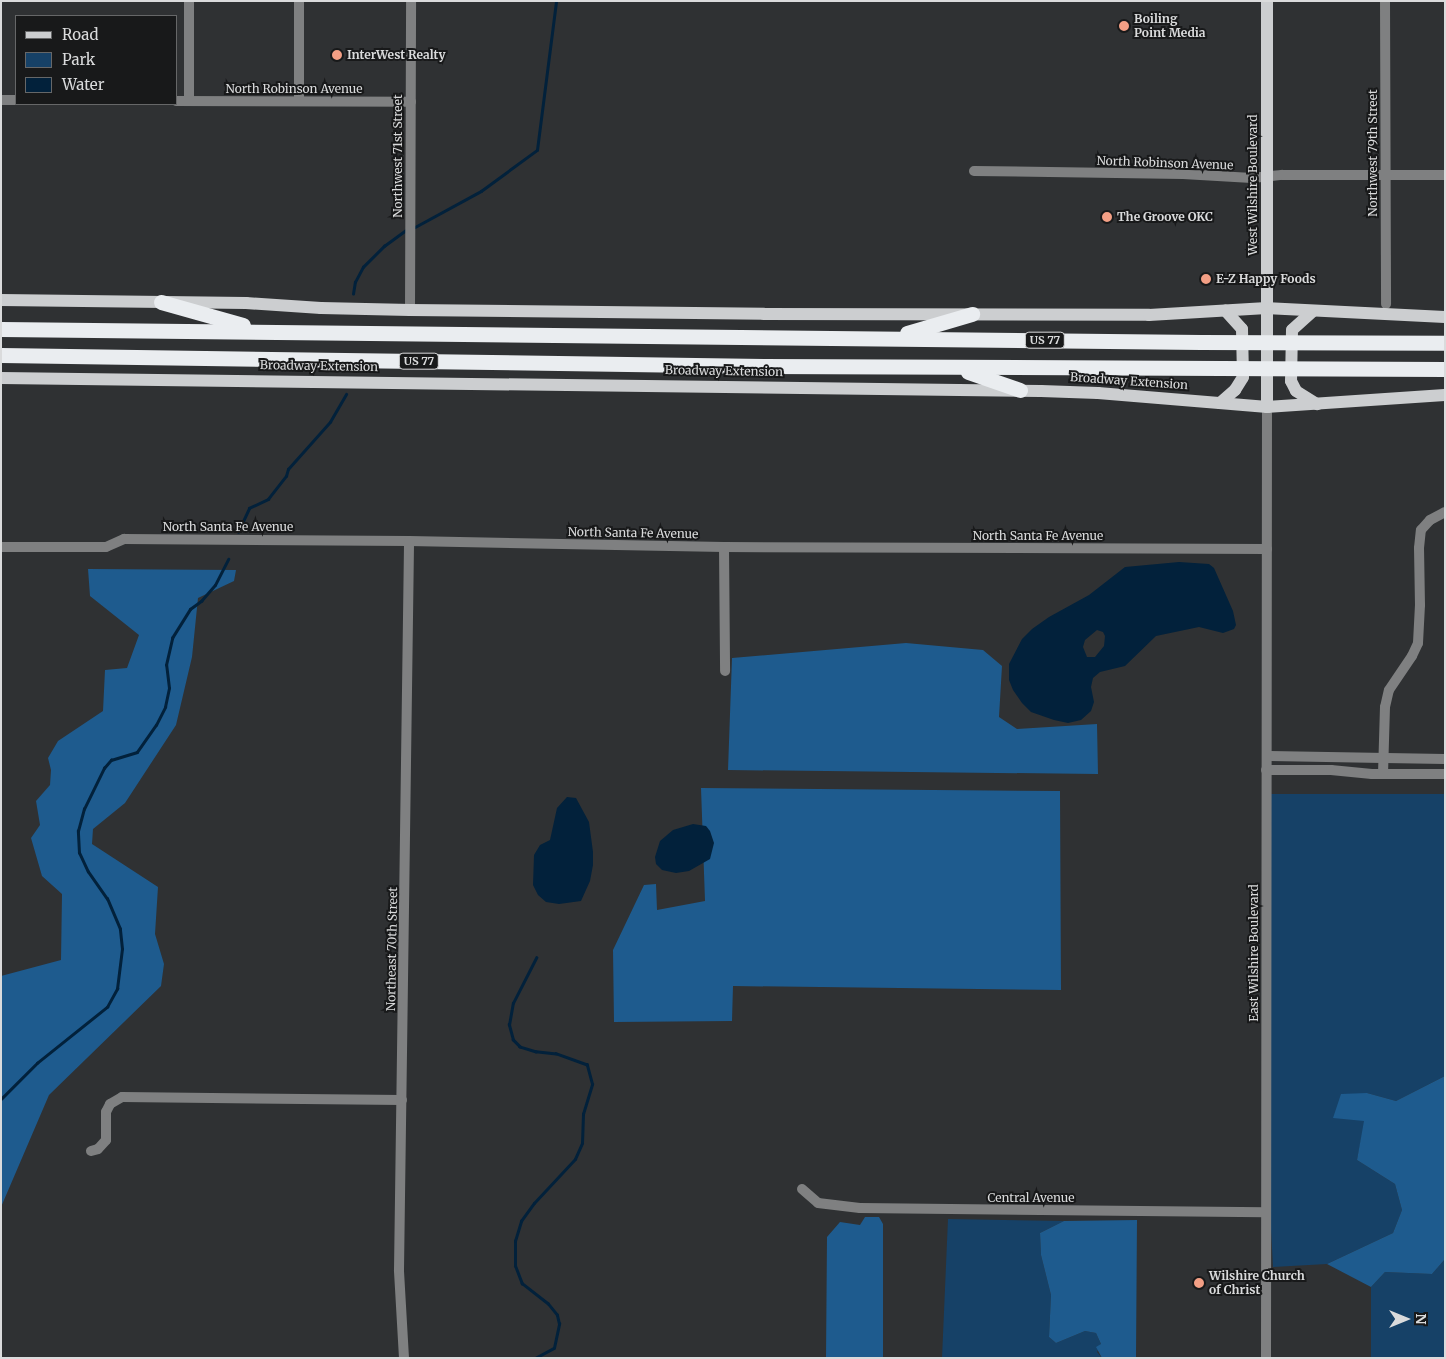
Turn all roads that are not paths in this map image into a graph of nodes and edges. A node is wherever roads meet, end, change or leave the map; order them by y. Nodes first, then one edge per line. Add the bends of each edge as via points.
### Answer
1 (189, 1) edge
2 (299, 1) edge
3 (411, 1) edge
4 (1266, 1) edge
5 (1385, 1) edge
6 (1, 100) edge
7 (15, 100) edge
8 (178, 101) edge
9 (189, 101) junction
10 (299, 102) junction
11 (411, 102) junction
12 (974, 171) dead end
13 (1385, 175) junction
14 (1445, 175) edge
15 (1267, 176) junction
16 (1, 300) edge
17 (161, 302) junction
18 (1386, 304) dead end
19 (1267, 308) junction
20 (410, 310) junction
21 (1225, 310) junction
22 (1313, 311) junction
23 (972, 314) junction
24 (1445, 317) edge
25 (1, 328) edge
26 (264, 331) junction
27 (890, 337) junction
28 (1445, 343) edge
29 (1, 355) edge
30 (952, 368) junction
31 (1445, 369) edge
32 (1, 378) edge
33 (1020, 390) junction
34 (1445, 396) edge
35 (1220, 403) junction
36 (1317, 404) junction
37 (1267, 407) junction
38 (1445, 512) edge
39 (409, 541) junction
40 (1, 546) edge
41 (724, 548) junction
42 (1267, 549) junction
43 (725, 671) dead end
44 (1267, 756) junction
45 (1383, 758) junction
46 (1445, 759) edge
47 (1266, 770) junction
48 (1383, 774) junction
49 (1445, 774) edge
50 (402, 1100) junction
51 (91, 1151) dead end
52 (802, 1189) dead end
53 (1266, 1212) junction
54 (404, 1358) edge
55 (1266, 1358) edge

1 - 9 street
2 - 10 street
3 - 11 street, Northwest 71st Street
4 - 15 main road, West Wilshire Boulevard
5 - 13 street, Northwest 79th Street
6 - 7 street
8 - 9 street, North Robinson Avenue
9 - 10 street, North Robinson Avenue
10 - 11 street, North Robinson Avenue
11 - 20 street, Northwest 71st Street
12 - 15 street, North Robinson Avenue
13 - 14 street, North Robinson Avenue
13 - 15 street, North Robinson Avenue
13 - 18 street, Northwest 79th Street
15 - 19 main road, West Wilshire Boulevard
16 - 17 main road
17 - 20 main road
17 - 26 highway
19 - 21 main road
19 - 22 main road
19 - 37 main road, West Wilshire Boulevard
20 - 23 main road
21 - 23 main road via 1149,315
21 - 35 main road via 1242,329 1243,377 1235,390
22 - 24 main road
22 - 36 main road via 1292,330 1291,381 1296,391
23 - 27 highway
25 - 26 highway, US 77
26 - 27 highway, US 77
27 - 28 highway, US 77
29 - 30 highway, Broadway Extension / US 77
30 - 31 highway, Broadway Extension / US 77
30 - 33 highway
32 - 33 main road, Broadway Extension
33 - 35 main road, Broadway Extension
34 - 36 main road, Broadway Extension
35 - 37 main road, Broadway Extension
36 - 37 main road, Broadway Extension
37 - 42 street, West Wilshire Boulevard
38 - 45 street via 1430,520 1422,530 1418,642 1389,690
39 - 40 street, North Santa Fe Avenue via 124,539 106,548
39 - 41 street, North Santa Fe Avenue
39 - 50 street, Northeast 70th Street
41 - 42 street, North Santa Fe Avenue
41 - 43 street
42 - 44 street, East Wilshire Boulevard
44 - 45 street
44 - 47 street, East Wilshire Boulevard
45 - 46 street
45 - 48 street
47 - 48 street
47 - 53 street, East Wilshire Boulevard
48 - 49 street
50 - 51 street via 122,1097 110,1104 106,1112 106,1140 98,1149
50 - 54 street, Northeast 70th Street via 399,1270
52 - 53 street, Central Avenue via 818,1203 860,1208
53 - 55 street, East Wilshire Boulevard

